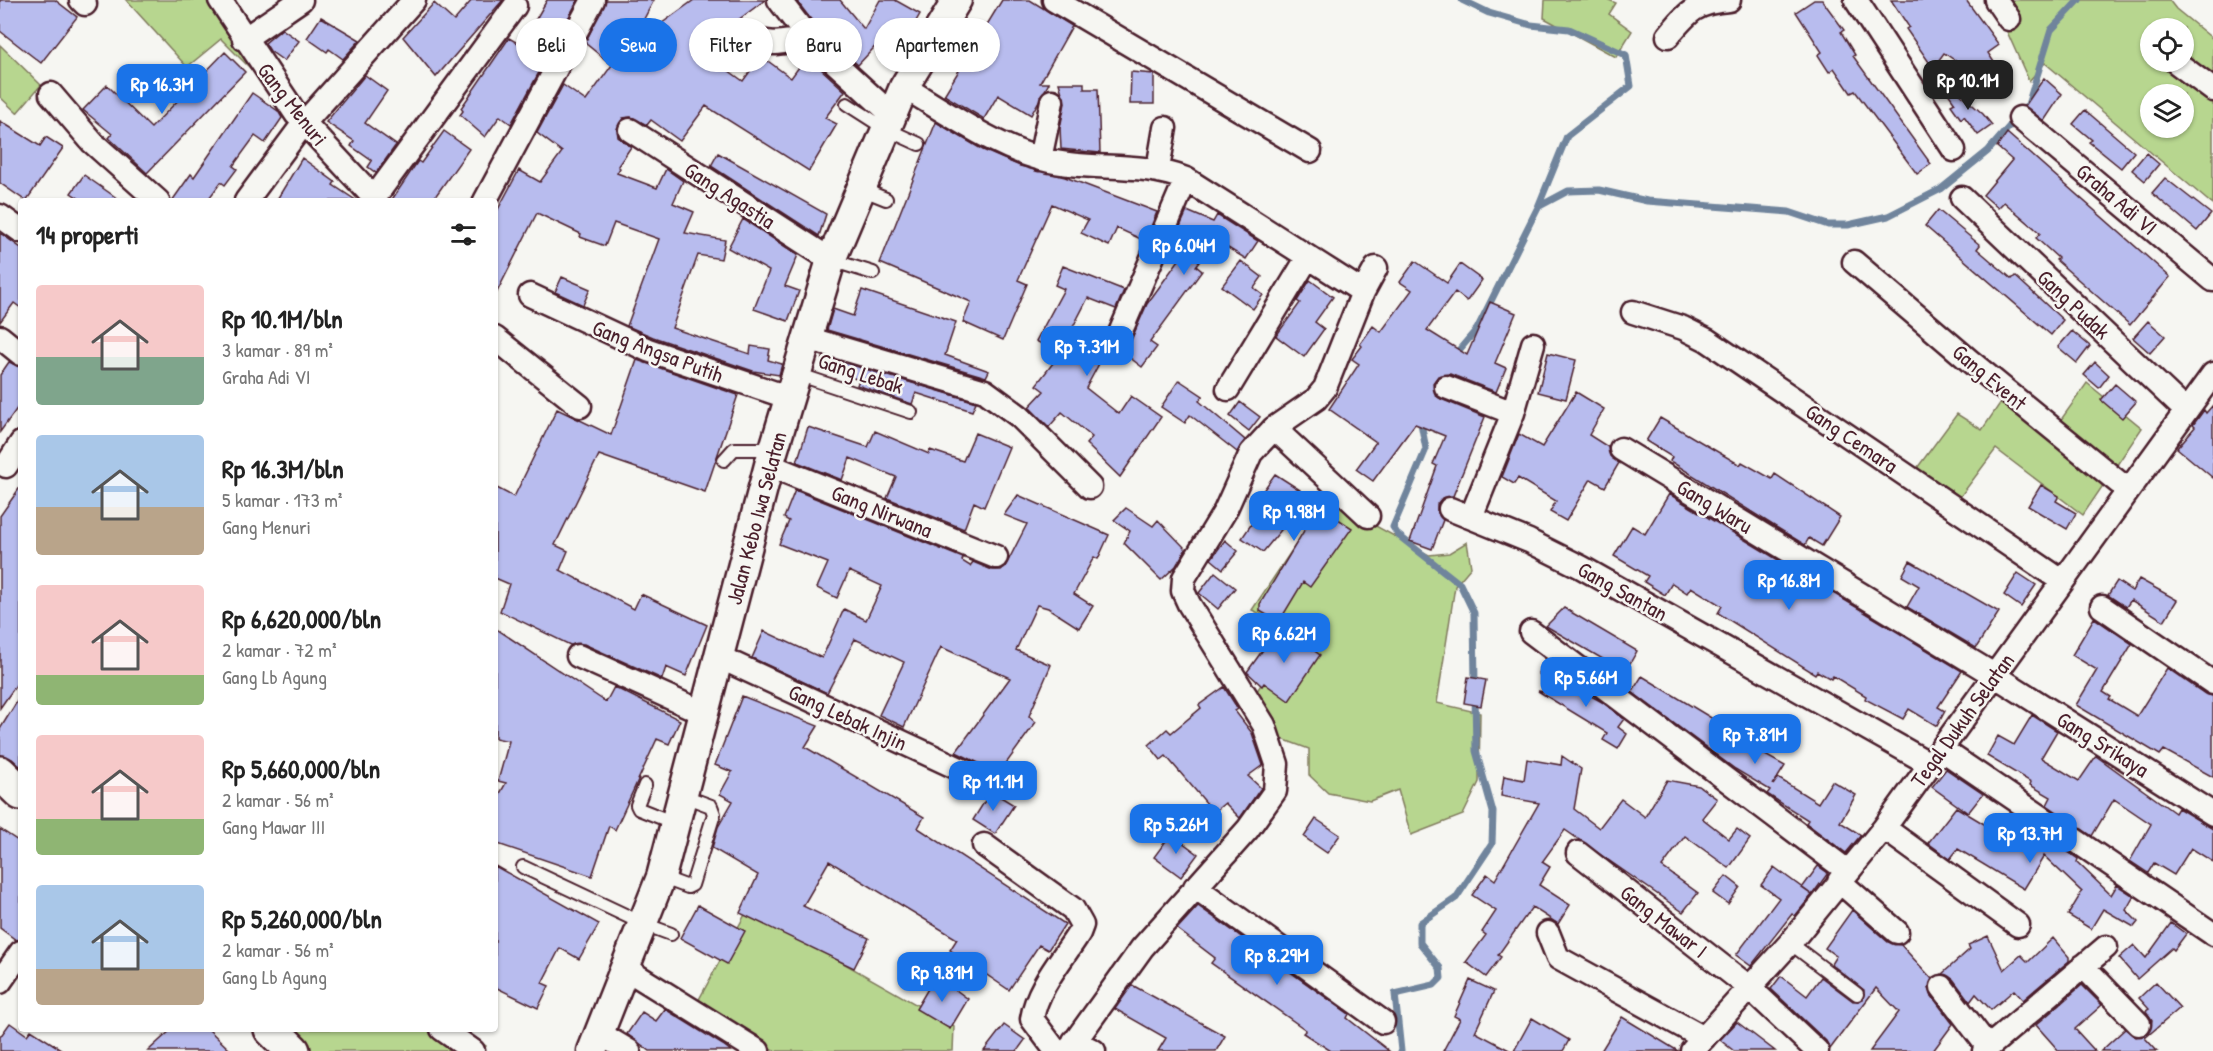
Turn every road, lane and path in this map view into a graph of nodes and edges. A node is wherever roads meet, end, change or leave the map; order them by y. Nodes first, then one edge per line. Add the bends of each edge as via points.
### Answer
1 (220, 0) edge
2 (301, 0) edge
3 (414, 0) edge
4 (593, 0) edge
5 (779, 0) edge
6 (957, 0) edge
7 (1054, 0) edge
8 (1729, 0) edge
9 (1856, 0) edge
10 (514, 6) dead end
11 (793, 18) edge
12 (1668, 36) dead end
13 (244, 39) junction
14 (841, 72) edge
15 (2189, 72) edge
16 (904, 87) junction
17 (2213, 90) edge
18 (51, 94) dead end
19 (1052, 101) dead end
20 (848, 104) dead end
21 (2020, 118) dead end
22 (889, 122) junction
23 (304, 123) junction
24 (1165, 128) dead end
25 (630, 130) dead end
26 (920, 144) dead end
27 (1954, 150) dead end
28 (1310, 151) dead end
29 (1040, 159) junction
30 (1158, 169) junction
31 (1186, 179) junction
32 (155, 198) edge
33 (248, 198) edge
34 (374, 198) edge
35 (376, 198) edge
36 (487, 198) edge
37 (1962, 198) dead end
38 (0, 216) edge
39 (18, 229) edge
40 (1308, 257) junction
41 (831, 260) junction
42 (1854, 262) dead end
43 (1376, 268) dead end
44 (873, 273) dead end
45 (2213, 280) edge
46 (1363, 292) junction
47 (530, 296) dead end
48 (1633, 312) dead end
49 (0, 337) edge
50 (807, 338) junction
51 (498, 340) edge
52 (1533, 344) dead end
53 (1114, 346) dead end
54 (18, 352) edge
55 (2213, 374) edge
56 (793, 386) junction
57 (1446, 387) dead end
58 (1228, 390) dead end
59 (580, 405) dead end
60 (2186, 411) junction
61 (911, 412) dead end
62 (1513, 413) junction
63 (1274, 428) junction
64 (18, 448) edge
65 (1621, 449) dead end
66 (772, 457) junction
67 (724, 460) dead end
68 (6, 466) dead end
69 (1090, 487) dead end
70 (2128, 490) junction
71 (1368, 516) dead end
72 (996, 557) dead end
73 (2062, 581) junction
74 (2102, 607) dead end
75 (1531, 632) dead end
76 (578, 656) dead end
77 (718, 657) junction
78 (1994, 675) junction
79 (2213, 683) edge
80 (704, 712) junction
81 (1935, 756) junction
82 (0, 773) edge
83 (977, 777) dead end
84 (645, 785) dead end
85 (18, 790) edge
86 (684, 796) junction
87 (2213, 814) edge
88 (676, 824) junction
89 (1884, 828) junction
90 (984, 845) dead end
91 (1578, 853) dead end
92 (524, 867) dead end
93 (1843, 875) junction
94 (661, 877) junction
95 (1195, 886) junction
96 (644, 924) junction
97 (2018, 925) dead end
98 (1897, 932) dead end
99 (671, 933) dead end
100 (1548, 933) dead end
101 (2213, 934) edge
102 (1790, 943) junction
103 (2106, 947) dead end
104 (18, 956) edge
105 (2083, 966) junction
106 (626, 969) junction
107 (0, 982) edge
108 (1942, 987) dead end
109 (1749, 988) junction
110 (1857, 994) dead end
111 (1383, 1022) dead end
112 (2139, 1024) dead end
113 (274, 1032) edge
114 (446, 1032) edge
115 (596, 1042) edge
116 (1698, 1044) edge
117 (1073, 1048) edge
118 (1985, 1049) edge
119 (293, 1051) edge
120 (473, 1051) edge
121 (629, 1051) edge
122 (758, 1051) edge
123 (1817, 1051) edge

1 - 13 street, Gang Menuri
2 - 13 street
3 - 23 street
4 - 36 street
5 - 11 street
6 - 16 street, Jalan Kebo Iwa Selatan
7 - 28 street
8 - 12 street via 1700,5
9 - 27 street
10 - 35 street
13 - 23 street, Gang Menuri
14 - 22 street
15 - 17 street
16 - 22 street, Jalan Kebo Iwa Selatan
16 - 29 street via 973,128
18 - 32 street via 92,142
19 - 29 street
20 - 22 lane
21 - 45 street, Graha Adi VI
22 - 26 lane
22 - 41 street, Jalan Kebo Iwa Selatan via 874,194
23 - 33 street
23 - 34 street, Gang Menuri
24 - 30 street
25 - 41 street, Gang Agastia
29 - 30 street via 1071,165
30 - 31 street
31 - 40 street
31 - 53 street
37 - 60 street, Gang Pudak
38 - 39 street
40 - 46 street
40 - 58 street
41 - 44 lane
41 - 50 street, Jalan Kebo Iwa Selatan
42 - 70 street, Gang Event
43 - 46 street
46 - 63 street via 1325,388 1316,399
47 - 56 street, Gang Angsa Putih via 648,350
48 - 73 street, Gang Cemara via 1707,340
49 - 54 street
50 - 56 street, Jalan Kebo Iwa Selatan
50 - 69 street via 985,391 1019,416
51 - 59 street
52 - 62 street, Gang Santan
55 - 60 street, Tegal Dukuh Selatan
56 - 61 lane, Gang Lebak
56 - 66 street, Jalan Kebo Iwa Selatan
57 - 62 street
60 - 70 street, Tegal Dukuh Selatan
62 - 81 street, Gang Santan via 1461,513 1618,586
63 - 71 street
63 - 95 street via 1251,453 1225,511 1184,578 1183,591 1264,725 1276,757 1275,791 1248,829
64 - 68 street
65 - 78 street, Gang Waru
66 - 67 lane via 734,449
66 - 72 street, Gang Nirwana
66 - 77 street, Jalan Kebo Iwa Selatan
70 - 73 street, Tegal Dukuh Selatan
73 - 78 street, Tegal Dukuh Selatan
74 - 79 street
75 - 93 street
76 - 80 street
77 - 80 street, Jalan Kebo Iwa Selatan
77 - 83 street, Gang Lebak Injin
78 - 81 street, Tegal Dukuh Selatan
78 - 87 street, Gang Srikaya
80 - 86 street, Jalan Kebo Iwa Selatan
81 - 89 street, Tegal Dukuh Selatan
81 - 101 street, Gang Santan
82 - 85 main road
84 - 88 lane via 639,809
86 - 88 street, Jalan Kebo Iwa Selatan
86 - 94 lane via 711,806 714,814 692,885
88 - 94 street, Jalan Kebo Iwa Selatan
89 - 93 street, Tegal Dukuh Selatan
89 - 97 street
90 - 117 street via 1073,909 1082,925 1038,995 1032,1019
91 - 109 street, Gang Mawar I
92 - 96 lane
93 - 98 street
93 - 102 street, Tegal Dukuh Selatan
94 - 96 street, Jalan Kebo Iwa Selatan
95 - 111 street
95 - 117 street via 1142,948
96 - 99 lane
96 - 106 street, Jalan Kebo Iwa Selatan
100 - 116 street via 1558,958
102 - 109 street, Tegal Dukuh Selatan
102 - 110 lane
103 - 105 street
104 - 107 street
105 - 112 street
105 - 118 street
106 - 115 street, Jalan Kebo Iwa Selatan
106 - 122 street
108 - 118 street
109 - 116 street, Tegal Dukuh Selatan
109 - 123 street, Gang Mawar I
113 - 119 main road
114 - 120 street
115 - 121 street

